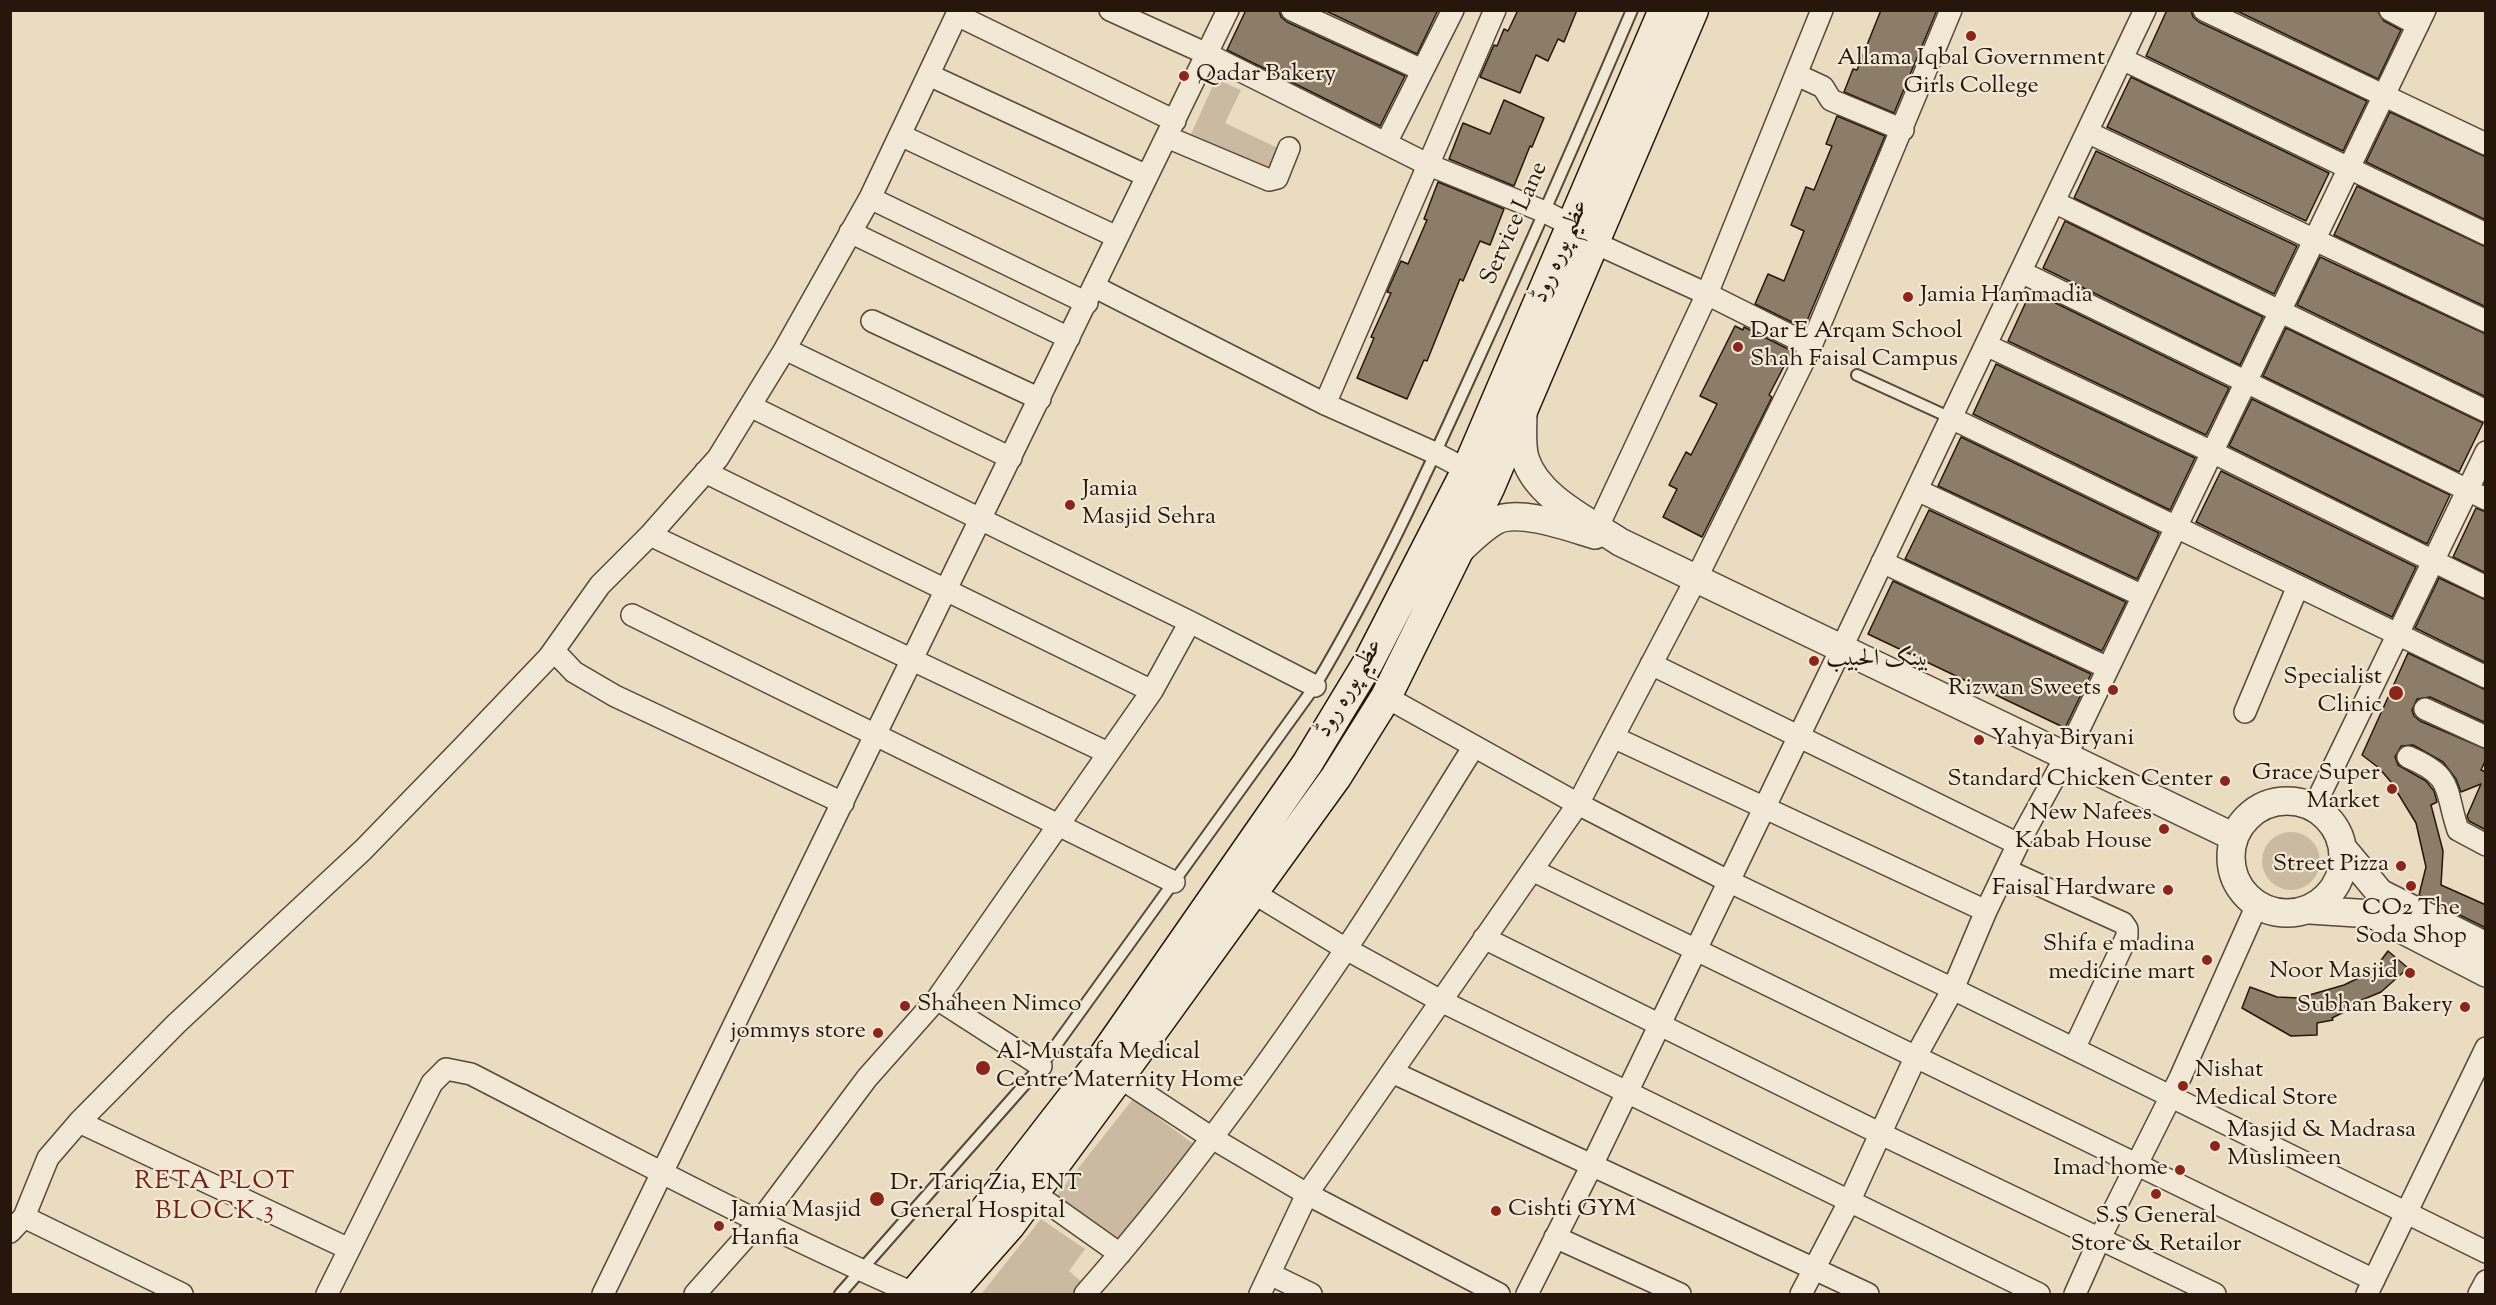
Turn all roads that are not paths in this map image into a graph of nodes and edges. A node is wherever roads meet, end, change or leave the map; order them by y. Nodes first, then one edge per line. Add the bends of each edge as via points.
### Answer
1 (1110, 10) edge
2 (1228, 10) edge
3 (1292, 10) edge
4 (1453, 10) edge
5 (1495, 10) edge
6 (1632, 10) edge
7 (1664, 10) edge
8 (1694, 10) edge
9 (1822, 10) edge
10 (1952, 10) edge
11 (2145, 10) edge
12 (2204, 10) edge
13 (2390, 10) edge
14 (958, 13) edge
15 (2422, 17) edge
16 (1207, 54) junction
17 (2122, 59) junction
18 (1422, 70) junction
19 (929, 75) junction
20 (1797, 75) junction
21 (2384, 95) junction
22 (1171, 129) junction
23 (1903, 130) junction
24 (2087, 132) junction
25 (900, 135) junction
26 (1386, 143) junction
27 (2486, 144) edge
28 (1289, 148) dead end
29 (1429, 165) junction
30 (2349, 168) junction
31 (1147, 176) junction
32 (870, 198) junction
33 (2054, 202) junction
34 (1545, 212) junction
35 (1589, 222) junction
36 (850, 231) junction
37 (2486, 234) edge
38 (1117, 237) junction
39 (2314, 242) junction
40 (2021, 272) junction
41 (1707, 294) junction
42 (1091, 295) junction
43 (2280, 312) junction
44 (872, 321) dead end
45 (2486, 321) edge
46 (1069, 338) junction
47 (1986, 345) junction
48 (1811, 346) junction
49 (785, 349) junction
50 (1857, 375) dead end
51 (2246, 383) junction
52 (1040, 399) junction
53 (1325, 404) junction
54 (750, 406) junction
55 (1523, 411) junction
56 (2486, 411) edge
57 (1951, 418) junction
58 (2212, 452) junction
59 (2486, 452) edge
60 (1435, 453) junction
61 (1011, 458) junction
62 (1467, 470) junction
63 (705, 472) junction
64 (1917, 490) junction
65 (2476, 495) edge
66 (981, 520) junction
67 (2177, 526) junction
68 (1604, 535) junction
69 (650, 536) junction
70 (1459, 551) junction
71 (1882, 562) junction
72 (2432, 562) junction
73 (1696, 579) junction
74 (2298, 585) junction
75 (2486, 587) edge
76 (946, 589) junction
77 (2143, 596) junction
78 (632, 615) dead end
79 (1190, 622) junction
80 (2397, 634) junction
81 (1841, 649) junction
82 (554, 651) junction
83 (913, 660) junction
84 (1652, 664) junction
85 (2108, 668) junction
86 (2486, 677) edge
87 (1315, 686) junction
88 (1152, 691) junction
89 (1386, 697) junction
90 (2425, 709) dead end
91 (2245, 712) dead end
92 (877, 734) junction
93 (1799, 735) junction
94 (1612, 737) junction
95 (2486, 737) edge
96 (1473, 747) junction
97 (1108, 753) junction
98 (2066, 756) junction
99 (2408, 758) dead end
100 (843, 803) junction
101 (1578, 804) junction
102 (2314, 807) junction
103 (1764, 808) junction
104 (1057, 825) junction
105 (2234, 837) junction
106 (2019, 844) junction
107 (2486, 845) edge
108 (2344, 850) junction
109 (1532, 870) junction
110 (2006, 870) junction
111 (1728, 881) junction
112 (1174, 882) junction
113 (1252, 892) junction
114 (2257, 905) junction
115 (2310, 910) junction
116 (1986, 911) junction
117 (1484, 939) junction
118 (2486, 946) edge
119 (1346, 949) junction
120 (1695, 949) junction
121 (2486, 974) edge
122 (1953, 989) junction
123 (937, 999) junction
124 (1441, 1001) junction
125 (1659, 1024) junction
126 (2074, 1048) junction
127 (2486, 1048) edge
128 (1916, 1056) junction
129 (1041, 1065) junction
130 (1392, 1071) junction
131 (1119, 1077) junction
132 (1626, 1092) junction
133 (2171, 1097) junction
134 (80, 1122) junction
135 (1879, 1133) junction
136 (1212, 1138) junction
137 (1592, 1165) junction
138 (2138, 1165) junction
139 (664, 1173) junction
140 (1034, 1193) junction
141 (1307, 1194) junction
142 (1849, 1202) junction
143 (2406, 1214) junction
144 (760, 1221) junction
145 (17, 1224) edge
146 (1555, 1237) junction
147 (2100, 1238) junction
148 (349, 1249) junction
149 (2486, 1252) edge
150 (1120, 1254) junction
151 (1814, 1268) junction
152 (861, 1270) junction
153 (1270, 1274) junction
154 (2486, 1281) edge
155 (2370, 1287) edge
156 (182, 1294) edge
157 (327, 1294) edge
158 (603, 1294) edge
159 (695, 1294) edge
160 (840, 1294) edge
161 (914, 1294) edge
162 (949, 1294) edge
163 (1085, 1294) edge
164 (1260, 1294) edge
165 (1311, 1294) edge
166 (1499, 1294) edge
167 (1527, 1294) edge
168 (1680, 1294) edge
169 (1801, 1294) edge
170 (1868, 1294) edge
171 (2039, 1294) edge
172 (2075, 1294) edge
173 (2215, 1294) edge
174 (2479, 1294) edge

1 - 16 street
2 - 16 street
3 - 18 street
4 - 18 street
5 - 29 street
6 - 34 lane, Service Lane
7 - 35 main road, عظیم پورہ روڈ
8 - 35 main road, عظیم پورہ روڈ
9 - 20 street
10 - 23 street
11 - 17 street
12 - 21 street
13 - 15 street
14 - 19 street
14 - 22 street
15 - 21 street
16 - 22 street
16 - 26 street
17 - 24 street
17 - 30 street
18 - 26 street
19 - 25 street
19 - 31 street
20 - 23 street via 1823,87 1831,100
20 - 41 street
21 - 27 street
21 - 30 street
22 - 28 street via 1269,180 1277,178
22 - 31 street
23 - 48 street
24 - 33 street
24 - 39 street
25 - 32 street
25 - 38 street
26 - 29 street
29 - 34 street
29 - 53 street
30 - 37 street
30 - 39 street
31 - 38 street
32 - 36 street
32 - 42 street
33 - 40 street
33 - 43 street
34 - 35 street
34 - 60 lane, Service Lane
35 - 41 street
35 - 55 main road, عظیم پورہ روڈ
35 - 62 main road, عظیم پورہ روڈ
36 - 46 street
36 - 49 street
38 - 42 street
39 - 43 street
39 - 45 street
40 - 47 street
40 - 51 street
41 - 48 street
41 - 68 street
42 - 46 street
42 - 53 street
43 - 51 street
43 - 56 street
44 - 52 street
46 - 52 street
47 - 57 street
47 - 58 street
48 - 73 street
49 - 54 street
49 - 61 street
50 - 57 lane
51 - 58 street
51 - 65 street
52 - 61 street
53 - 60 street
54 - 63 street
54 - 66 street
55 - 68 street via 1524,456 1533,477
55 - 70 main road, عظیم پورہ روڈ
57 - 64 street
57 - 67 street
58 - 67 street
58 - 72 street
59 - 65 street
60 - 62 street
60 - 87 lane, Service Lane via 1350,627
61 - 66 street
62 - 161 main road, عظیم پورہ روڈ via 1368,663 1307,764 1097,1066 983,1213
63 - 69 street
63 - 76 street
64 - 71 street
64 - 77 street
65 - 72 street
66 - 76 street
66 - 79 street
67 - 74 street
67 - 77 street
68 - 70 street via 1515,517 1497,520
68 - 73 street
69 - 82 street via 600,585
69 - 83 street
70 - 89 main road, عظیم پورہ روڈ
71 - 81 street
71 - 85 street
72 - 75 street
72 - 80 street
73 - 81 street
73 - 84 street
74 - 80 street
74 - 91 street
76 - 83 street
76 - 88 street
77 - 85 street
78 - 92 street
79 - 87 street
79 - 88 street
80 - 86 street
80 - 102 street
81 - 93 street
81 - 98 street
82 - 100 street via 574,672 615,696
82 - 134 street via 363,850 177,1023
83 - 92 street
83 - 97 street
84 - 93 street
84 - 94 street
85 - 98 street
87 - 112 lane, Service Lane
88 - 97 street
89 - 96 street
89 - 113 main road, عظیم پورہ روڈ via 1336,777
90 - 95 street
92 - 100 street
92 - 104 street
93 - 103 street
93 - 106 street
94 - 101 street
94 - 103 street
96 - 101 street
96 - 119 street
97 - 104 street
98 - 105 street
98 - 106 street
99 - 107 street via 2435,770 2448,790 2458,830
100 - 139 street
101 - 109 street
101 - 111 street
102 - 105 street via 2296,801 2276,801 2244,820
102 - 108 street via 2339,833
103 - 111 street
103 - 116 street
104 - 112 street
104 - 123 street
105 - 114 street via 2230,856 2234,876
106 - 110 street
108 - 115 street via 2343,869 2336,886
108 - 118 street via 2380,893
109 - 117 street
109 - 120 street
110 - 116 street
110 - 126 street via 2123,923 2127,929
111 - 120 street
111 - 122 street
112 - 129 lane, Service Lane
113 - 119 street
113 - 131 main road, عظیم پورہ روڈ
114 - 115 street via 2292,914
114 - 133 street
115 - 121 street via 2372,914
116 - 122 street
117 - 124 street
117 - 125 street
119 - 124 street
119 - 136 street
120 - 125 street
120 - 128 street
122 - 126 street
122 - 128 street
123 - 129 street
123 - 144 street via 867,1078
124 - 130 street
124 - 132 street
125 - 132 street
125 - 135 street
126 - 133 street
127 - 143 street
128 - 135 street
128 - 138 street
129 - 152 lane, Service Lane
130 - 137 street
130 - 141 street
131 - 136 street
131 - 140 main road, عظیم پورہ روڈ
132 - 137 street
132 - 142 street
133 - 138 street
133 - 143 street
134 - 145 street via 48,1158
134 - 148 street
135 - 142 street
135 - 147 street
136 - 141 street
136 - 150 street
137 - 146 street
137 - 151 street
138 - 147 street
138 - 155 street
139 - 144 street
139 - 148 street via 471,1074 446,1069 432,1083
139 - 158 street
140 - 150 street
140 - 162 main road, عظیم پورہ روڈ
141 - 153 street
141 - 166 street
142 - 151 street
142 - 171 street
143 - 149 street
143 - 155 street
144 - 152 street
144 - 159 street
145 - 156 street
146 - 167 street
146 - 168 street
147 - 172 street
147 - 173 street
148 - 157 street
150 - 163 street
151 - 169 street
151 - 170 street
152 - 160 lane, Service Lane
152 - 161 street
153 - 164 street
153 - 165 street
154 - 174 street

